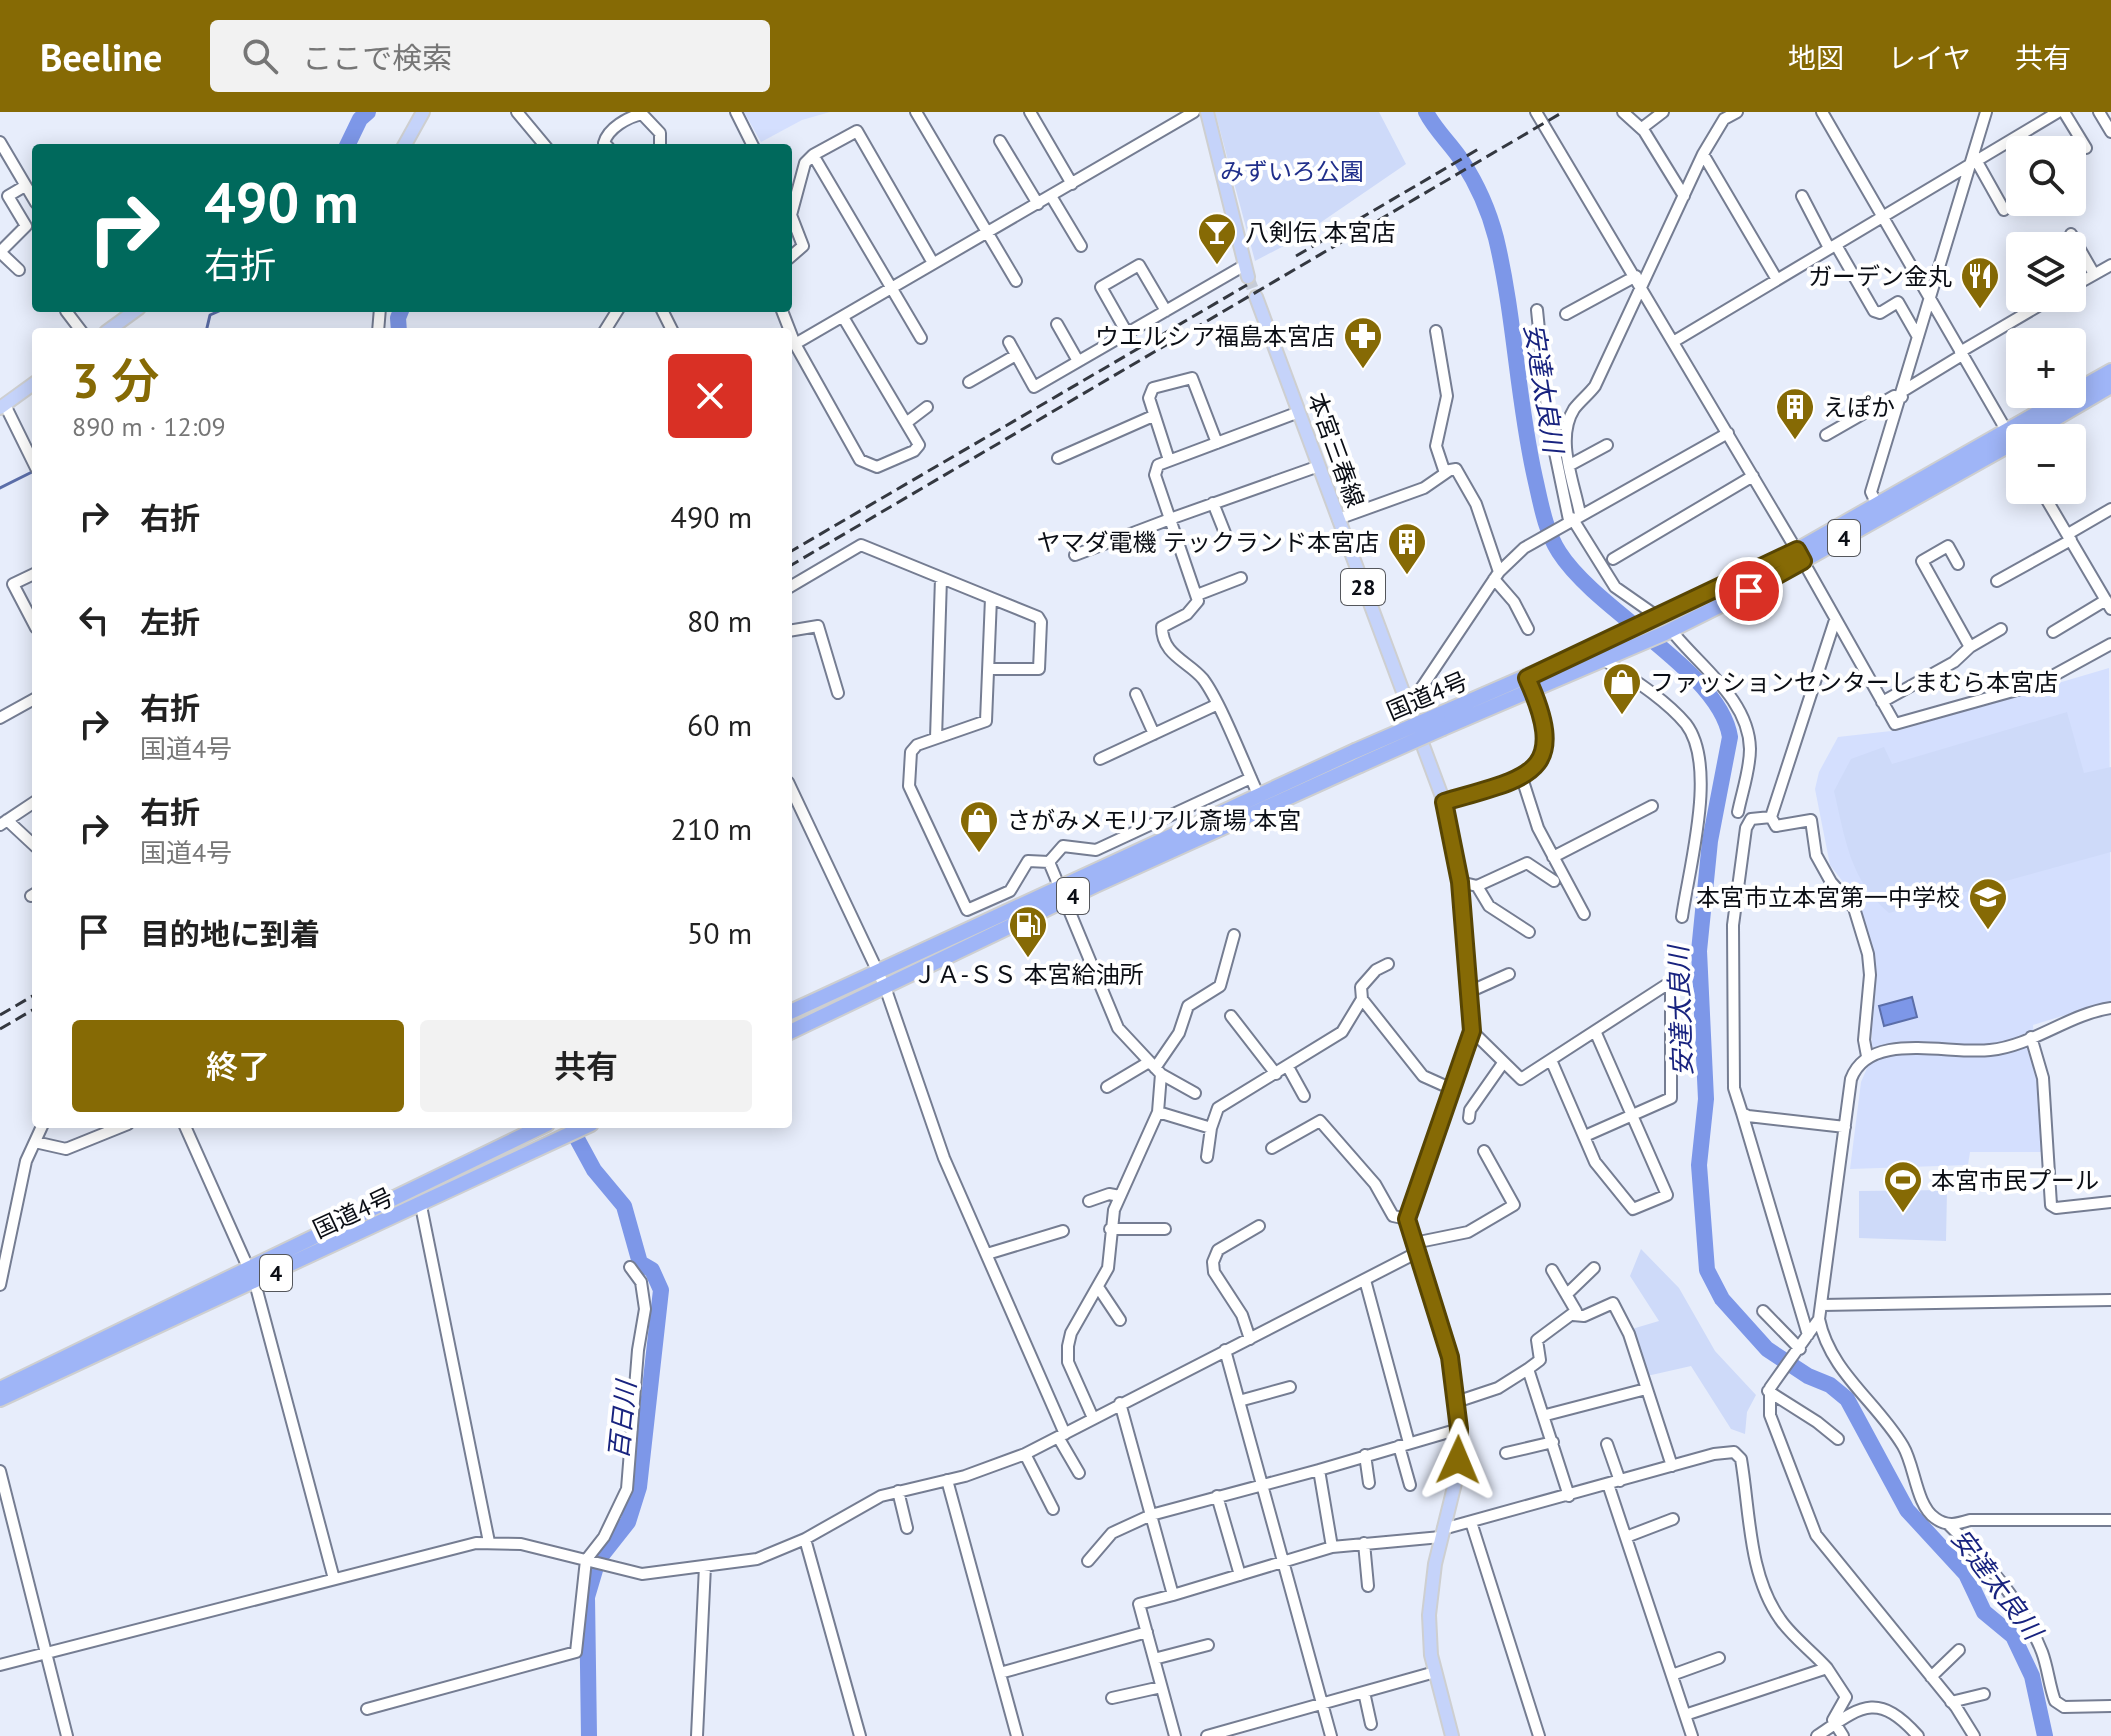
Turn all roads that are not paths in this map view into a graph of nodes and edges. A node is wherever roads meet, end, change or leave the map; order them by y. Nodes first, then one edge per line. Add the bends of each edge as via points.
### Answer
1 (423, 112) edge
2 (517, 112) edge
3 (736, 112) edge
4 (916, 112) edge
5 (1030, 112) edge
6 (1194, 112) edge
7 (1207, 112) edge
8 (1536, 112) edge
9 (1623, 112) edge
10 (1663, 112) edge
11 (1737, 112) edge
12 (1822, 112) edge
13 (1986, 112) edge
14 (2061, 112) edge
15 (2099, 112) edge
16 (1723, 116) edge
17 (1642, 128) junction
18 (2111, 132) edge
19 (2018, 136) edge
20 (2078, 136) edge
21 (1000, 141) dead end
22 (0, 142) edge
23 (2006, 143) edge
24 (405, 144) edge
25 (544, 144) edge
26 (605, 144) edge
27 (661, 144) edge
28 (752, 144) edge
29 (1703, 154) junction
30 (813, 155) junction
31 (1973, 161) junction
32 (1072, 184) junction
33 (32, 194) edge
34 (1051, 196) junction
35 (1684, 196) junction
36 (1802, 196) dead end
37 (1038, 204) junction
38 (2004, 210) dead end
39 (792, 211) edge
40 (792, 218) edge
41 (1882, 218) junction
42 (986, 232) junction
43 (1081, 246) dead end
44 (1833, 246) junction
45 (792, 256) edge
46 (2086, 260) edge
47 (933, 263) junction
48 (2111, 265) edge
49 (19, 270) dead end
50 (1246, 271) joint
51 (2094, 274) junction
52 (1636, 276) junction
53 (1776, 278) junction
54 (2086, 279) edge
55 (1016, 281) dead end
56 (892, 288) junction
57 (1643, 288) junction
58 (1929, 296) junction
59 (1256, 297) tunnel mouth
60 (1537, 310) dead end
61 (1166, 311) junction
62 (67, 312) edge
63 (2029, 312) edge
64 (1566, 314) dead end
65 (843, 317) junction
66 (1057, 324) dead end
67 (79, 328) edge
68 (1436, 331) dead end
69 (1127, 333) junction
70 (792, 336) edge
71 (1918, 337) junction
72 (921, 338) dead end
73 (1009, 342) dead end
74 (1673, 342) junction
75 (795, 344) junction
76 (1961, 354) junction
77 (1016, 355) junction
78 (1078, 361) junction
79 (2111, 371) edge
80 (969, 382) dead end
81 (32, 385) edge
82 (2086, 385) edge
83 (2111, 386) edge
84 (1902, 396) junction
85 (2, 406) edge
86 (927, 407) dead end
87 (2055, 408) edge
88 (1299, 412) junction
89 (1153, 416) junction
90 (906, 423) junction
91 (2036, 424) edge
92 (2045, 424) edge
93 (2006, 425) edge
94 (1728, 433) junction
95 (1826, 435) dead end
96 (1217, 443) junction
97 (1607, 445) dead end
98 (2006, 446) edge
99 (2006, 446) edge
100 (1058, 458) dead end
101 (1169, 460) junction
102 (32, 461) edge
103 (1570, 465) junction
104 (1319, 466) junction
105 (1445, 473) junction
106 (1753, 476) junction
107 (1213, 503) junction
108 (2049, 504) edge
109 (1877, 505) junction
110 (2111, 509) edge
111 (1170, 519) junction
112 (1338, 519) junction
113 (1572, 519) junction
114 (1225, 533) dead end
115 (2069, 537) junction
116 (1075, 555) dead end
117 (1800, 556) junction
118 (1613, 559) dead end
119 (1958, 564) dead end
120 (32, 575) edge
121 (1497, 575) junction
122 (941, 578) junction
123 (1241, 578) dead end
124 (1997, 581) dead end
125 (792, 586) edge
126 (1197, 595) junction
127 (991, 598) junction
128 (2109, 604) edge
129 (1656, 617) junction
130 (32, 620) edge
131 (1835, 620) junction
132 (1528, 629) dead end
133 (2001, 629) dead end
134 (792, 630) edge
135 (1668, 631) junction
136 (2053, 632) dead end
137 (2111, 644) edge
138 (1970, 647) junction
139 (1605, 654) junction
140 (990, 669) junction
141 (1529, 684) junction
142 (838, 693) dead end
143 (1136, 694) dead end
144 (32, 700) edge
145 (1882, 702) junction
146 (1216, 705) junction
147 (1408, 708) junction
148 (0, 718) edge
149 (1154, 734) junction
150 (936, 738) junction
151 (1358, 758) junction
152 (1100, 759) dead end
153 (1521, 775) junction
154 (1251, 778) junction
155 (792, 791) edge
156 (1258, 794) junction
157 (1444, 802) junction
158 (32, 804) edge
159 (1652, 806) dead end
160 (1738, 812) dead end
161 (1771, 817) junction
162 (4, 822) edge
163 (32, 844) edge
164 (1553, 857) junction
165 (1049, 862) junction
166 (1554, 881) dead end
167 (1460, 882) junction
168 (1477, 886) junction
169 (1063, 893) junction
170 (1584, 914) dead end
171 (1682, 917) dead end
172 (1529, 932) dead end
173 (1234, 935) dead end
174 (1388, 964) dead end
175 (1509, 974) dead end
176 (881, 980) junction
177 (1471, 991) junction
178 (1362, 999) junction
179 (2111, 1008) edge
180 (792, 1012) edge
181 (1231, 1016) dead end
182 (792, 1031) edge
183 (1472, 1031) junction
184 (1595, 1031) junction
185 (2031, 1037) junction
186 (1867, 1056) junction
187 (1551, 1060) junction
188 (1503, 1063) junction
189 (1288, 1067) junction
190 (1155, 1068) junction
191 (1276, 1074) junction
192 (1107, 1087) dead end
193 (1452, 1089) junction
194 (1195, 1093) dead end
195 (1304, 1096) dead end
196 (1158, 1112) junction
197 (1742, 1113) junction
198 (1632, 1115) junction
199 (1469, 1118) dead end
200 (1845, 1127) junction
201 (41, 1128) edge
202 (118, 1128) edge
203 (186, 1128) edge
204 (538, 1128) edge
205 (582, 1128) edge
206 (1211, 1128) junction
207 (1585, 1136) junction
208 (35, 1142) junction
209 (1272, 1148) dead end
210 (1484, 1151) dead end
211 (1207, 1157) dead end
212 (1120, 1196) junction
213 (1089, 1201) dead end
214 (2111, 1202) edge
215 (421, 1206) junction
216 (1407, 1219) junction
217 (1259, 1226) dead end
218 (1110, 1229) junction
219 (1165, 1229) dead end
220 (1063, 1231) dead end
221 (1416, 1248) junction
222 (987, 1254) junction
223 (630, 1267) dead end
224 (1594, 1268) dead end
225 (1552, 1270) dead end
226 (252, 1277) junction
227 (1, 1278) edge
228 (1365, 1280) junction
229 (1098, 1287) junction
230 (1567, 1294) junction
231 (2111, 1300) edge
232 (1822, 1305) junction
233 (1763, 1311) dead end
234 (1573, 1315) junction
235 (1819, 1319) junction
236 (1120, 1320) dead end
237 (1808, 1335) junction
238 (1250, 1339) junction
239 (1225, 1350) junction
240 (1800, 1350) junction
241 (1528, 1369) junction
242 (1290, 1387) dead end
243 (0, 1389) edge
244 (1646, 1389) junction
245 (1769, 1390) junction
246 (0, 1399) edge
247 (1239, 1401) junction
248 (1456, 1402) junction
249 (1120, 1403) junction
250 (1546, 1415) junction
251 (1093, 1418) junction
252 (1459, 1429) junction
253 (1062, 1436) junction
254 (1838, 1439) dead end
255 (1553, 1442) junction
256 (1607, 1444) dead end
257 (1404, 1445) junction
258 (1506, 1453) dead end
259 (1025, 1454) junction
260 (1365, 1455) junction
261 (1672, 1466) junction
262 (1319, 1470) junction
263 (0, 1471) edge
264 (1079, 1473) dead end
265 (947, 1480) junction
266 (1614, 1482) junction
267 (1369, 1483) dead end
268 (1263, 1484) junction
269 (1410, 1485) dead end
270 (898, 1491) junction
271 (1217, 1496) junction
272 (1569, 1496) junction
273 (1053, 1509) dead end
274 (1151, 1515) junction
275 (1673, 1519) dead end
276 (2111, 1520) edge
277 (1471, 1522) junction
278 (1949, 1525) junction
279 (907, 1528) dead end
280 (1442, 1533) junction
281 (1626, 1537) junction
282 (805, 1539) junction
283 (489, 1542) junction
284 (1364, 1543) junction
285 (1332, 1547) junction
286 (588, 1560) junction
287 (1088, 1561) dead end
288 (1284, 1562) junction
289 (705, 1566) junction
290 (1240, 1575) junction
291 (334, 1579) junction
292 (1368, 1586) dead end
293 (1173, 1595) junction
294 (1147, 1632) junction
295 (1208, 1645) dead end
296 (1959, 1650) dead end
297 (46, 1653) junction
298 (1719, 1658) dead end
299 (1154, 1659) junction
300 (0, 1665) edge
301 (1827, 1668) junction
302 (1435, 1672) junction
303 (1000, 1673) junction
304 (1672, 1675) junction
305 (1931, 1677) junction
306 (1161, 1687) junction
307 (1364, 1692) junction
308 (1984, 1694) dead end
309 (1112, 1698) dead end
310 (1951, 1702) junction
311 (1322, 1703) junction
312 (2111, 1706) edge
313 (367, 1709) dead end
314 (1685, 1715) junction
315 (1371, 1724) dead end
316 (1834, 1725) junction
317 (1687, 1735) edge
318 (67, 1736) edge
319 (697, 1736) edge
320 (860, 1736) edge
321 (1017, 1736) edge
322 (1175, 1736) edge
323 (1207, 1736) edge
324 (1331, 1736) edge
325 (1452, 1736) edge
326 (1539, 1736) edge
327 (1817, 1736) edge
328 (1843, 1736) edge
329 (1918, 1736) edge
330 (1974, 1736) edge

1 - 24 main road
2 - 25 street
3 - 28 street
4 - 42 street
5 - 32 street
6 - 32 street
7 - 50 main road
8 - 52 street
9 - 17 street
10 - 17 street
11 - 16 street
12 - 41 street
13 - 31 street
14 - 19 street
14 - 20 street
15 - 18 street
16 - 29 street
17 - 35 street
21 - 37 street
22 - 33 street
23 - 31 street
26 - 27 street via 606,136 630,116 642,114 662,138
29 - 35 street
29 - 53 street
30 - 39 street via 805,163
30 - 47 street via 857,131
30 - 56 street
31 - 38 street
31 - 41 street
31 - 58 street
32 - 34 street
33 - 49 street via 8,196 26,226 0,252
34 - 37 street
34 - 43 street
35 - 57 street
36 - 44 street
37 - 42 street
40 - 45 street via 803,246
41 - 44 street
41 - 58 street
42 - 47 street
42 - 55 street
44 - 53 street
44 - 71 street via 1874,311 1898,302
46 - 51 street
47 - 56 street
48 - 51 street
50 - 61 street
51 - 54 street
52 - 57 street
52 - 64 street
53 - 74 street
56 - 65 street
56 - 72 street
57 - 74 street
57 - 103 street via 1595,386 1568,423
58 - 71 street
58 - 76 street
59 - 88 main road, 本宮三春線 / 28
60 - 113 street via 1548,419
61 - 69 street
61 - 69 street via 1139,265 1101,287
62 - 67 street
63 - 76 street
65 - 75 street
65 - 90 street
66 - 78 street
68 - 105 street via 1447,396 1436,446
69 - 78 street
70 - 75 street
71 - 84 street
73 - 77 street
74 - 94 street
75 - 90 street via 860,460 877,467 918,448
76 - 84 street
76 - 93 street
77 - 78 street via 1034,387
77 - 80 street
79 - 82 highway, 国道4号 / 4
81 - 85 main road
83 - 92 highway, 国道4号 / 4
84 - 95 street
84 - 109 street via 1871,492
85 - 102 street
86 - 90 street
87 - 91 highway, 国道4号 / 4
88 - 96 street
88 - 104 main road, 本宮三春線 / 28
89 - 96 street via 1150,391 1192,378
89 - 100 street
89 - 101 street
94 - 106 street
94 - 113 street
96 - 101 street
97 - 103 street
98 - 109 highway, 国道4号 / 4
99 - 117 highway, 国道4号 / 4
101 - 111 street via 1158,465 1155,475
103 - 113 street
104 - 107 street
104 - 112 main road, 本宮三春線 / 28
105 - 112 street via 1424,488
105 - 121 street via 1456,469 1470,492
106 - 117 street
106 - 118 street
107 - 111 street
107 - 114 street
108 - 115 street
109 - 117 highway, 国道4号 / 4
110 - 115 street
111 - 116 street
111 - 126 street
112 - 147 main road, 本宮三春線 / 28
113 - 121 street via 1524,548
113 - 129 street via 1615,587
115 - 124 street
115 - 128 street
117 - 129 highway, 国道4号 / 4
117 - 131 street
117 - 135 highway, 国道4号 / 4
119 - 138 street via 1948,546 1922,561
120 - 130 street via 13,584
121 - 132 street
121 - 147 street
122 - 125 street via 861,545
122 - 127 street
122 - 150 street
123 - 126 street
126 - 146 street via 1194,608 1162,627 1163,637 1177,658 1203,679
127 - 140 street
127 - 140 street via 1041,622 1039,669
128 - 136 street
129 - 139 highway, 国道4号 / 4
131 - 145 street
131 - 161 street
133 - 138 street
134 - 142 street via 818,626
135 - 139 highway, 国道4号 / 4
135 - 160 street via 1734,702 1745,725 1749,760
137 - 145 street via 2038,684 1895,724
138 - 145 street via 1954,662
139 - 141 highway, 国道4号 / 4
139 - 171 street via 1675,713 1697,746 1701,777
140 - 150 street via 986,721
141 - 151 highway, 国道4号 / 4, bridge
141 - 153 highway via 1547,743 1540,761
143 - 149 street
144 - 148 street
146 - 149 street
146 - 154 street
147 - 157 main road, 本宮三春線
149 - 152 street
150 - 165 street via 911,752 909,786 967,910 1010,891 1028,861
151 - 156 highway, 国道4号 / 4
151 - 169 highway, 国道4号 / 4
153 - 157 highway
153 - 164 street
154 - 156 street
154 - 165 street via 1096,850 1063,846
155 - 176 street
156 - 169 highway, 国道4号 / 4
157 - 167 main road, 本宮三春線
158 - 162 street
159 - 164 street
161 - 186 street via 1776,826 1811,820 1816,855 1858,916 1870,963
161 - 197 street via 1748,824 1733,925 1734,1088
162 - 163 street
164 - 170 street
165 - 169 street
166 - 168 street via 1527,863
167 - 168 street
167 - 177 main road, 本宮三春線
168 - 172 street via 1489,906
169 - 176 highway, 国道4号 / 4
169 - 190 street via 1118,1028
173 - 190 street via 1220,986 1188,1006 1179,1033
174 - 178 street via 1361,987
175 - 177 street
176 - 180 highway, 国道4号 / 4
176 - 182 highway, 国道4号 / 4
176 - 222 street via 944,1158
177 - 183 main road, 本宮三春線
178 - 189 street via 1342,1032
178 - 193 street via 1423,1076
179 - 185 street
181 - 191 street
183 - 188 street
183 - 193 main road
184 - 187 street
184 - 198 street
184 - 198 street via 1666,985 1671,988 1671,1098
185 - 186 street via 1992,1050 1883,1050
185 - 214 street via 2043,1078 2051,1205
186 - 200 street via 1851,1079
187 - 188 street via 1521,1079
187 - 207 street
188 - 199 street
189 - 191 street
189 - 195 street
190 - 192 street
190 - 194 street
190 - 196 street
191 - 206 street via 1218,1108
193 - 216 main road
196 - 206 street
196 - 212 street
197 - 200 street
197 - 237 street
198 - 207 street
198 - 207 street via 1667,1195 1633,1209 1595,1162
200 - 232 street
201 - 208 street
202 - 208 street via 66,1149
203 - 226 street
204 - 226 highway, 国道4号 / 4
205 - 215 highway, 国道4号 / 4
206 - 211 street
208 - 227 street via 18,1192
209 - 216 street via 1320,1121 1375,1184 1393,1216
210 - 221 street via 1514,1205 1468,1232
212 - 213 street
212 - 218 street
215 - 226 highway, 国道4号 / 4
215 - 283 street
216 - 221 main road
217 - 238 street via 1218,1250 1213,1262
218 - 219 street
218 - 229 street via 1108,1268
220 - 222 street
221 - 228 street
221 - 248 main road via 1450,1357
222 - 253 street
223 - 286 street via 641,1282 645,1309 627,1489
224 - 230 street
225 - 230 street
226 - 243 highway, 国道4号 / 4
226 - 246 highway, 国道4号 / 4
226 - 291 street
228 - 238 street
228 - 257 street
229 - 236 street
229 - 251 street via 1068,1346 1068,1362
230 - 234 street
231 - 232 street
232 - 235 street
233 - 240 street
234 - 241 street via 1537,1340 1540,1360
234 - 244 street via 1584,1316 1613,1303
235 - 237 street
235 - 278 street via 1845,1374 1902,1443 1926,1508
237 - 240 street
238 - 239 street
239 - 247 street
239 - 249 street
240 - 245 street
241 - 248 street via 1498,1388
241 - 250 street
242 - 247 street
244 - 250 street
244 - 261 street
245 - 254 street
245 - 305 street via 1770,1415 1816,1535
247 - 268 street
248 - 252 main road
249 - 251 street
249 - 274 street
250 - 255 street
251 - 253 street
252 - 257 street
252 - 280 main road via 1456,1479
253 - 259 street
253 - 264 street
255 - 258 street
255 - 272 street
256 - 266 street
257 - 260 street
257 - 269 street
259 - 265 street
259 - 273 street
260 - 262 street
260 - 267 street
261 - 266 street
261 - 301 street via 1714,1454 1740,1456 1763,1586 1781,1621
262 - 268 street
262 - 285 street
263 - 297 street
265 - 270 street
265 - 303 street
266 - 272 street
266 - 281 street
268 - 271 street
268 - 288 street
270 - 279 street
270 - 282 street via 863,1504
271 - 274 street
271 - 290 street
272 - 277 street
274 - 287 street via 1112,1533
274 - 293 street
275 - 281 street
276 - 278 street via 1970,1520
277 - 280 street
277 - 326 street
278 - 312 street via 1997,1576 2027,1622 2055,1701 2064,1707
280 - 284 street
280 - 302 main road via 1429,1615
281 - 304 street
282 - 289 street via 757,1559
282 - 320 street
283 - 286 street
283 - 291 street
284 - 285 street
284 - 292 street
285 - 288 street
286 - 289 street via 657,1574
286 - 313 street via 576,1652
288 - 290 street
288 - 311 street
289 - 319 street
290 - 293 street
291 - 297 street
293 - 294 street via 1139,1604
294 - 299 street
294 - 303 street
295 - 299 street
296 - 305 street
297 - 300 street
297 - 318 street
298 - 304 street
299 - 306 street
301 - 314 street
301 - 316 street via 1846,1697
302 - 307 street
302 - 325 main road
303 - 321 street
304 - 314 street
305 - 310 street
306 - 309 street
306 - 322 street
307 - 311 street
307 - 315 street
308 - 310 street
310 - 330 street
311 - 323 street
311 - 324 street
314 - 317 street
316 - 327 street
316 - 328 street
316 - 329 street via 1857,1709 1878,1706

